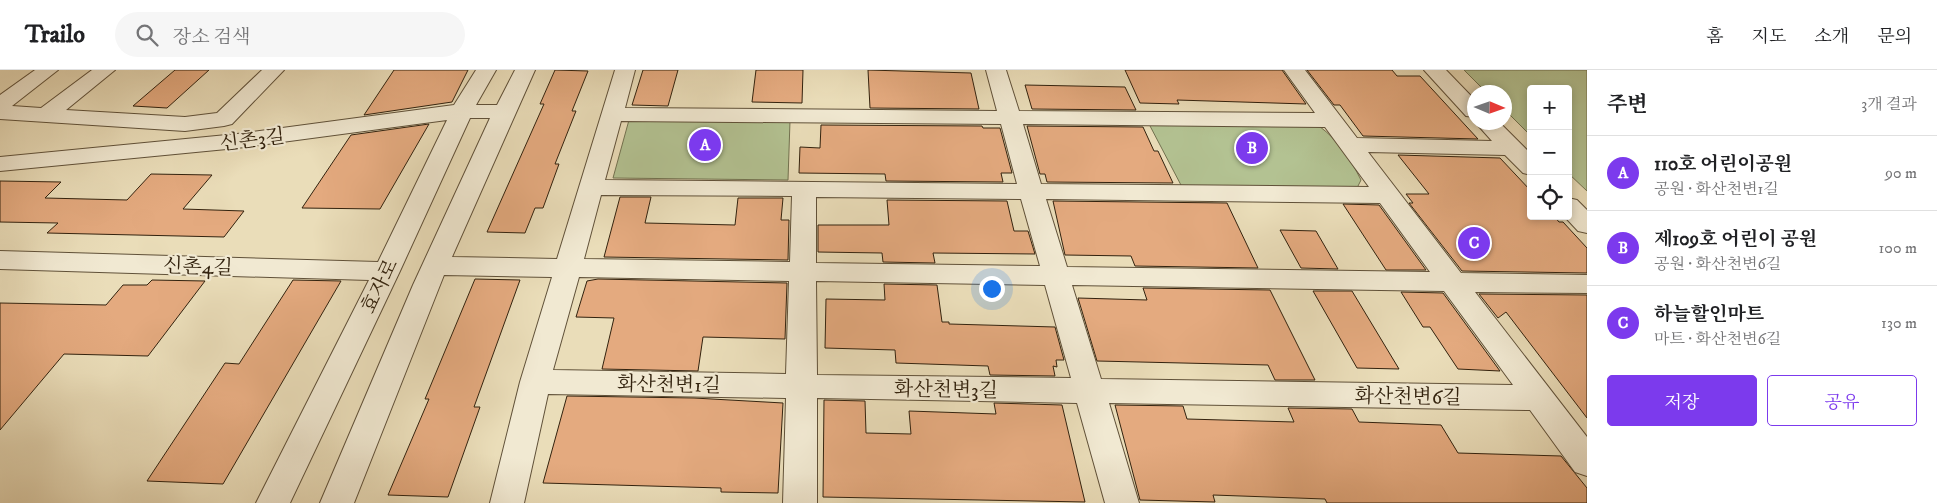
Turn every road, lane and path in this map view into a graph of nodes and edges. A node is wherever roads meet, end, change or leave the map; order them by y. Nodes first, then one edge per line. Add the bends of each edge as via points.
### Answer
1 (48, 70) edge
2 (105, 70) edge
3 (274, 70) edge
4 (486, 70) edge
5 (525, 70) edge
6 (625, 70) edge
7 (996, 70) edge
8 (1294, 70) edge
9 (1434, 70) edge
10 (1467, 104) edge
11 (0, 105) edge
12 (462, 111) junction
13 (0, 112) edge
14 (504, 112) junction
15 (48, 114) junction
16 (612, 114) junction
17 (1010, 118) junction
18 (1333, 120) junction
19 (1494, 130) edge
20 (1352, 145) junction
21 (1511, 148) junction
22 (0, 164) edge
23 (1527, 164) edge
24 (592, 187) junction
25 (804, 188) junction
26 (1031, 190) junction
27 (1389, 195) junction
28 (3, 264) edge
29 (436, 266) junction
30 (568, 268) junction
31 (387, 271) junction
32 (803, 273) junction
33 (1056, 276) junction
34 (1454, 282) junction
35 (1587, 284) edge
36 (536, 382) junction
37 (802, 386) junction
38 (1090, 391) junction
39 (1276, 394) joint
40 (1540, 398) junction
41 (1587, 462) edge
42 (273, 503) edge
43 (337, 503) edge
44 (507, 503) edge
45 (800, 503) edge
46 (1122, 503) edge

1 - 11 street
2 - 15 street
3 - 15 street via 224,119 185,124
4 - 12 street, 효자로
5 - 14 street
6 - 16 street
7 - 17 street
8 - 18 street
9 - 10 street
12 - 14 street, 신촌3길
12 - 22 street, 신촌3길 via 237,141
12 - 31 street, 효자로
13 - 15 street
14 - 29 street
16 - 17 street
16 - 24 street
17 - 18 street
17 - 26 street
18 - 20 street
19 - 21 street
20 - 21 street
20 - 27 street
21 - 23 street
24 - 25 street
24 - 30 street
25 - 26 street
25 - 32 street
26 - 27 street
26 - 33 street
27 - 34 street
28 - 31 street, 신촌4길
29 - 30 street
29 - 43 street
30 - 32 street
30 - 36 street
31 - 42 street, 효자로
32 - 33 street
32 - 37 street
33 - 34 street
33 - 38 street
34 - 35 street
34 - 40 street
36 - 37 street, 화산천변1길
36 - 44 street
37 - 38 street, 화산천변3길
37 - 45 street
38 - 39 street, 화산천변3길
38 - 46 street
39 - 40 street, 화산천변6길
40 - 41 street

